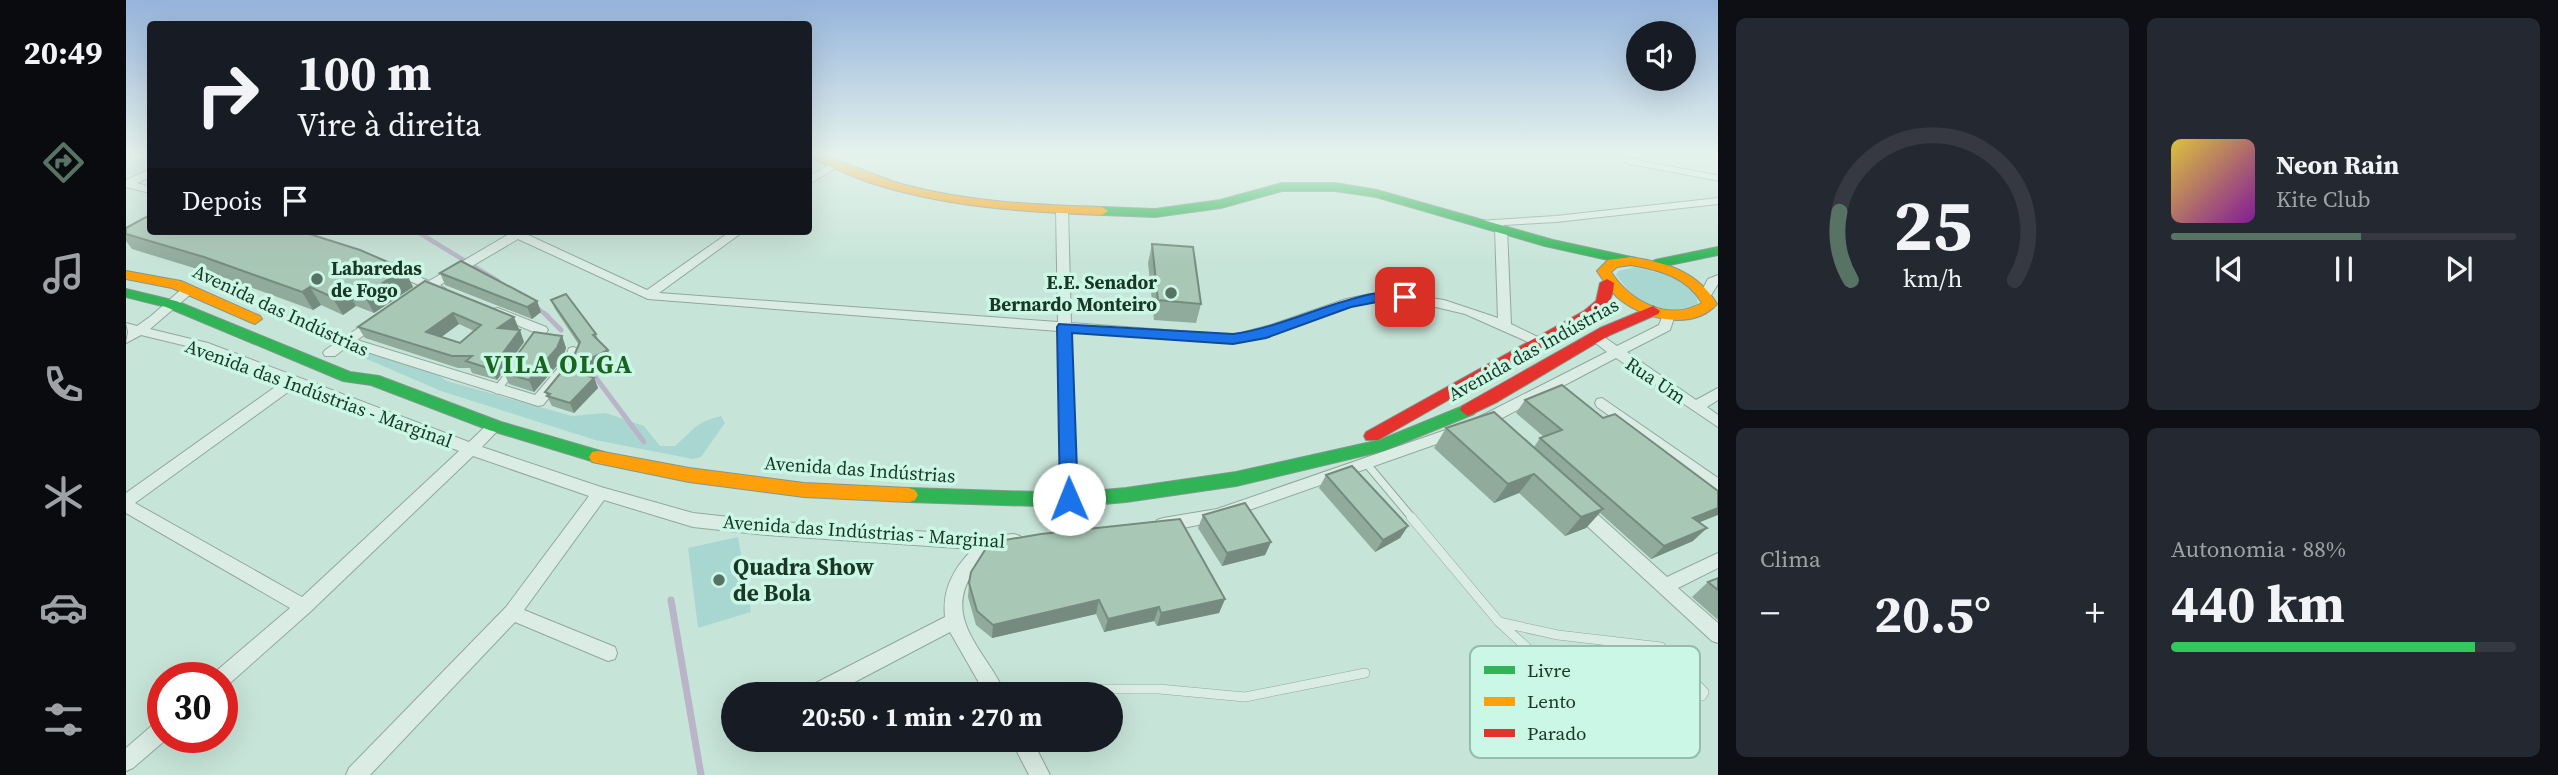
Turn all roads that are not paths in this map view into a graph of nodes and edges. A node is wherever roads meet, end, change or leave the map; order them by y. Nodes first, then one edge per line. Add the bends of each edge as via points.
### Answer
1 (909, 190) edge
2 (1270, 190) edge
3 (1343, 190) edge
4 (1718, 201) edge
5 (1062, 210) junction
6 (1482, 223) junction
7 (1501, 228) junction
8 (512, 235) edge
9 (523, 235) edge
10 (732, 235) edge
11 (1550, 243) junction
12 (1718, 251) edge
13 (1631, 261) junction
14 (1654, 264) junction
15 (1718, 264) edge
16 (379, 265) edge
17 (126, 275) edge
18 (1605, 277) junction
19 (1718, 279) edge
20 (429, 285) junction
21 (188, 290) junction
22 (1703, 290) junction
23 (126, 293) edge
24 (454, 295) edge
25 (649, 295) junction
26 (409, 299) edge
27 (171, 304) junction
28 (490, 309) edge
29 (388, 313) edge
30 (1661, 313) junction
31 (1505, 324) junction
32 (270, 326) dead end
33 (1064, 327) junction
34 (133, 328) edge
35 (541, 330) joint
36 (1594, 337) junction
37 (126, 338) edge
38 (346, 341) junction
39 (306, 342) dead end
40 (1537, 342) junction
41 (531, 343) edge
42 (574, 351) edge
43 (330, 353) junction
44 (1617, 353) junction
45 (515, 365) edge
46 (373, 380) junction
47 (293, 381) junction
48 (497, 390) junction
49 (1447, 392) junction
50 (1718, 393) edge
51 (1602, 403) dead end
52 (1696, 407) junction
53 (1469, 410) junction
54 (1483, 422) junction
55 (1718, 422) edge
56 (495, 426) junction
57 (1499, 435) edge
58 (471, 449) junction
59 (1387, 450) junction
60 (1360, 457) junction
61 (1718, 486) edge
62 (600, 493) junction
63 (1565, 495) edge
64 (1069, 499) junction
65 (126, 503) edge
66 (1150, 527) edge
67 (1028, 539) edge
68 (989, 543) junction
69 (1718, 560) edge
70 (1654, 577) junction
71 (304, 607) junction
72 (512, 613) junction
73 (952, 622) junction
74 (1499, 622) junction
75 (1718, 635) edge
76 (1524, 646) edge
77 (1652, 646) edge
78 (608, 653) dead end
79 (238, 664) edge
80 (1365, 673) dead end
81 (836, 682) edge
82 (989, 682) edge
83 (1123, 689) edge
84 (147, 743) edge
85 (1028, 752) edge
86 (126, 761) edge
87 (356, 775) edge
88 (1040, 775) edge

1 - 5 main road via 1000,206
2 - 5 main road via 1196,209 1154,213
3 - 6 main road via 1377,194
4 - 6 street
5 - 33 street
6 - 7 main road
7 - 11 main road
7 - 31 street
8 - 20 street
9 - 25 street
10 - 25 street
11 - 13 main road
11 - 18 main road
12 - 14 main road
13 - 14 main road
13 - 18 main road via 1613,263
14 - 22 main road
15 - 22 main road via 1702,274
16 - 20 street
17 - 21 main road, Avenida das Indústrias
18 - 30 main road via 1626,299
18 - 40 main road, Avenida das Indústrias via 1604,305
19 - 22 street
20 - 24 street
20 - 26 street
21 - 27 street
21 - 32 main road, Avenida das Indústrias
22 - 30 main road, Avenida das Indústrias via 1710,304 1704,312 1689,316
23 - 27 main road, Avenida das Indústrias
25 - 33 street
27 - 34 street
27 - 46 main road, Avenida das Indústrias via 348,377
28 - 35 street
29 - 38 street
30 - 36 main road, Avenida das Indústrias via 1626,320
30 - 44 street via 1665,327
31 - 33 street via 1405,297 1377,297 1261,335 1233,339
31 - 40 street
33 - 64 street
34 - 37 street
34 - 47 street, Avenida das Indústrias - Marginal via 202,346
35 - 41 lane
36 - 44 street, Rua Um
36 - 53 main road, Avenida das Indústrias
38 - 43 street
38 - 48 street
39 - 43 main road, Avenida das Indústrias
40 - 49 main road, Avenida das Indústrias
42 - 48 street via 570,363 538,401
43 - 46 main road, Avenida das Indústrias via 363,368
44 - 52 street, Rua Um
44 - 54 street
45 - 48 lane
46 - 56 main road, Avenida das Indústrias
47 - 58 street, Avenida das Indústrias - Marginal
47 - 65 street
49 - 53 street
49 - 60 main road, Avenida das Indústrias via 1373,435
50 - 52 street
51 - 61 street
52 - 55 street, Rua Um
53 - 54 street
53 - 59 main road, Avenida das Indústrias
54 - 57 street
54 - 59 street
56 - 58 street
56 - 64 main road, Avenida das Indústrias via 580,453 689,475 922,496
58 - 62 street, Avenida das Indústrias - Marginal
58 - 71 street
59 - 60 main road, Avenida das Indústrias
60 - 64 main road, Avenida das Indústrias via 1126,495
60 - 66 street via 1218,514
60 - 74 lane
62 - 68 street, Avenida das Indústrias - Marginal via 693,520
62 - 72 street
63 - 70 street
65 - 71 street
67 - 68 street, Avenida das Indústrias - Marginal
68 - 73 street via 968,562 957,583 951,602
69 - 70 street via 1665,586
70 - 75 street
71 - 79 street
72 - 78 street
72 - 87 street
73 - 81 street
73 - 82 street
74 - 76 lane
74 - 77 lane via 1558,635
80 - 83 lane via 1245,697
84 - 86 street
85 - 88 street

